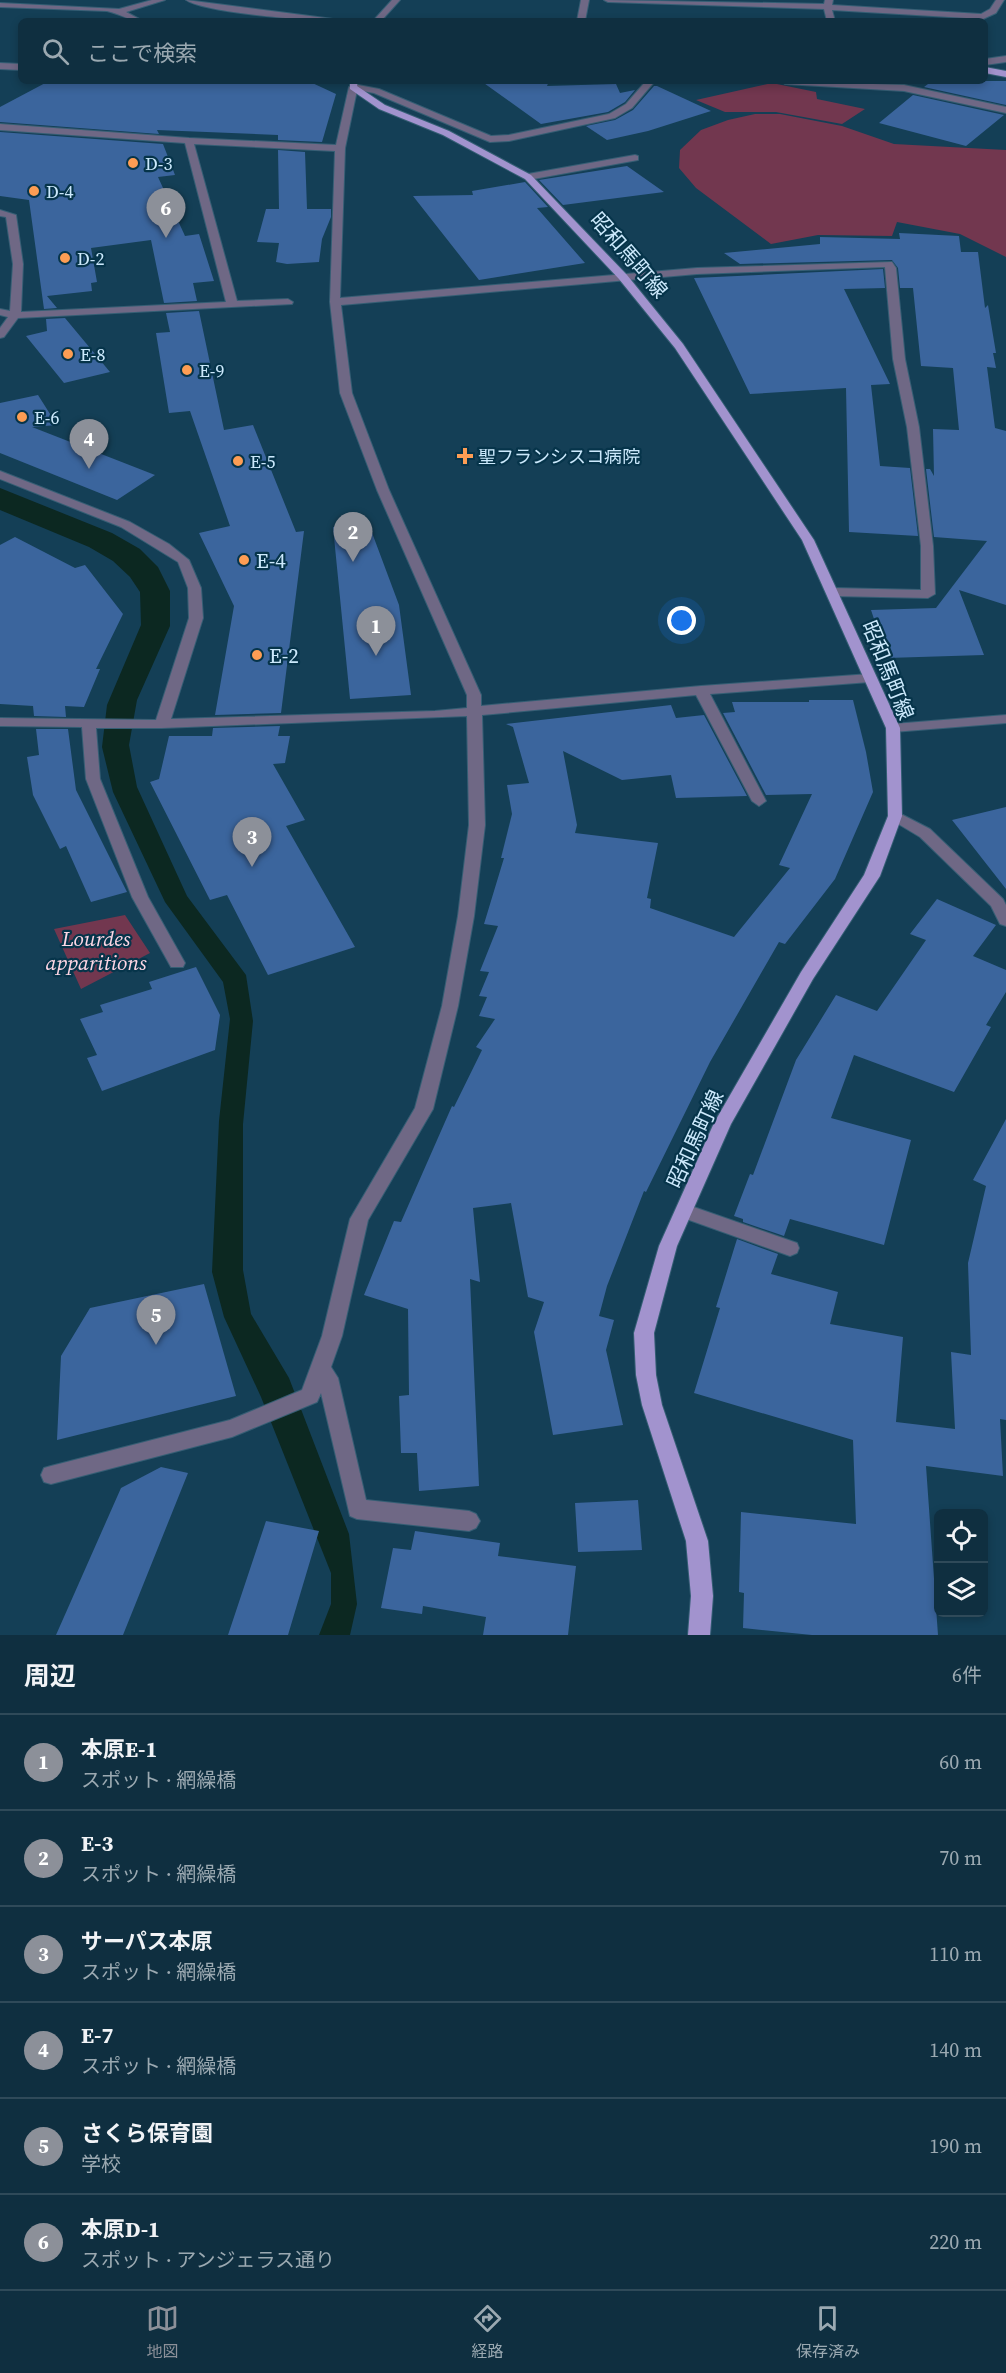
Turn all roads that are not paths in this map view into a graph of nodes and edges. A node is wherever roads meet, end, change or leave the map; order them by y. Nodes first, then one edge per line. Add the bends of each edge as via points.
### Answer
1 (161, 0) edge
2 (190, 0) edge
3 (240, 0) edge
4 (396, 0) edge
5 (585, 0) edge
6 (608, 0) edge
7 (1000, 0) edge
8 (828, 3) edge
9 (0, 5) edge
10 (236, 9) junction
11 (119, 11) junction
12 (133, 18) edge
13 (309, 18) edge
14 (380, 18) edge
15 (582, 18) edge
16 (830, 18) edge
17 (1006, 60) edge
18 (988, 62) edge
19 (0, 66) edge
20 (18, 67) edge
21 (988, 71) edge
22 (1006, 74) edge
23 (353, 84) edge
24 (649, 84) edge
25 (836, 84) edge
26 (1006, 110) edge
27 (0, 127) edge
28 (189, 141) junction
29 (340, 148) junction
30 (635, 158) dead end
31 (528, 177) junction
32 (0, 213) edge
33 (623, 277) junction
34 (288, 302) dead end
35 (335, 302) junction
36 (232, 304) junction
37 (0, 312) edge
38 (15, 315) junction
39 (0, 335) edge
40 (0, 475) edge
41 (833, 592) junction
42 (870, 678) junction
43 (702, 690) junction
44 (476, 712) junction
45 (1006, 719) edge
46 (0, 722) edge
47 (155, 723) junction
48 (89, 724) junction
49 (893, 728) junction
50 (759, 801) dead end
51 (895, 816) junction
52 (1006, 920) edge
53 (177, 963) dead end
54 (685, 1211) junction
55 (790, 1248) dead end
56 (320, 1369) junction
57 (51, 1475) dead end
58 (469, 1521) dead end
59 (699, 1635) edge

1 - 11 street
2 - 10 street
3 - 10 street
4 - 14 street
5 - 15 street
6 - 8 street
7 - 8 street via 983,17
8 - 16 street
9 - 11 street
10 - 13 street
11 - 12 street
17 - 18 street
19 - 20 street
21 - 22 main road
23 - 24 street via 490,139 624,112
23 - 29 street
23 - 31 main road, 昭和馬町線 via 382,107 446,133
25 - 26 street via 904,88
27 - 28 street
28 - 29 street
28 - 36 street
29 - 35 street
30 - 31 street
31 - 33 main road, 昭和馬町線
32 - 38 street via 11,215 18,264
33 - 35 street
33 - 41 main road, 昭和馬町線 via 679,346 756,460 808,540
33 - 41 street via 888,264 891,268 899,359 913,427 927,546 928,594
34 - 36 street
35 - 44 street via 346,393 383,490 474,695
36 - 38 street
37 - 38 street
38 - 39 street
40 - 47 street via 119,520 183,560 197,602 196,618
41 - 42 main road, 昭和馬町線
42 - 43 street
42 - 49 main road, 昭和馬町線
43 - 44 street
43 - 50 street
44 - 47 street
44 - 56 street via 477,825 450,1006 424,1109 359,1219 332,1336
45 - 49 street
46 - 48 street
47 - 48 street
48 - 53 street via 93,779 140,897
49 - 51 main road, 昭和馬町線
51 - 52 street via 925,833 997,903
51 - 54 main road, 昭和馬町線 via 872,876 807,976 728,1114
54 - 55 street
54 - 59 main road, 昭和馬町線 via 668,1246 644,1333 652,1405 697,1541 702,1596
56 - 57 street via 310,1396 232,1428
56 - 58 street via 328,1378 357,1509

